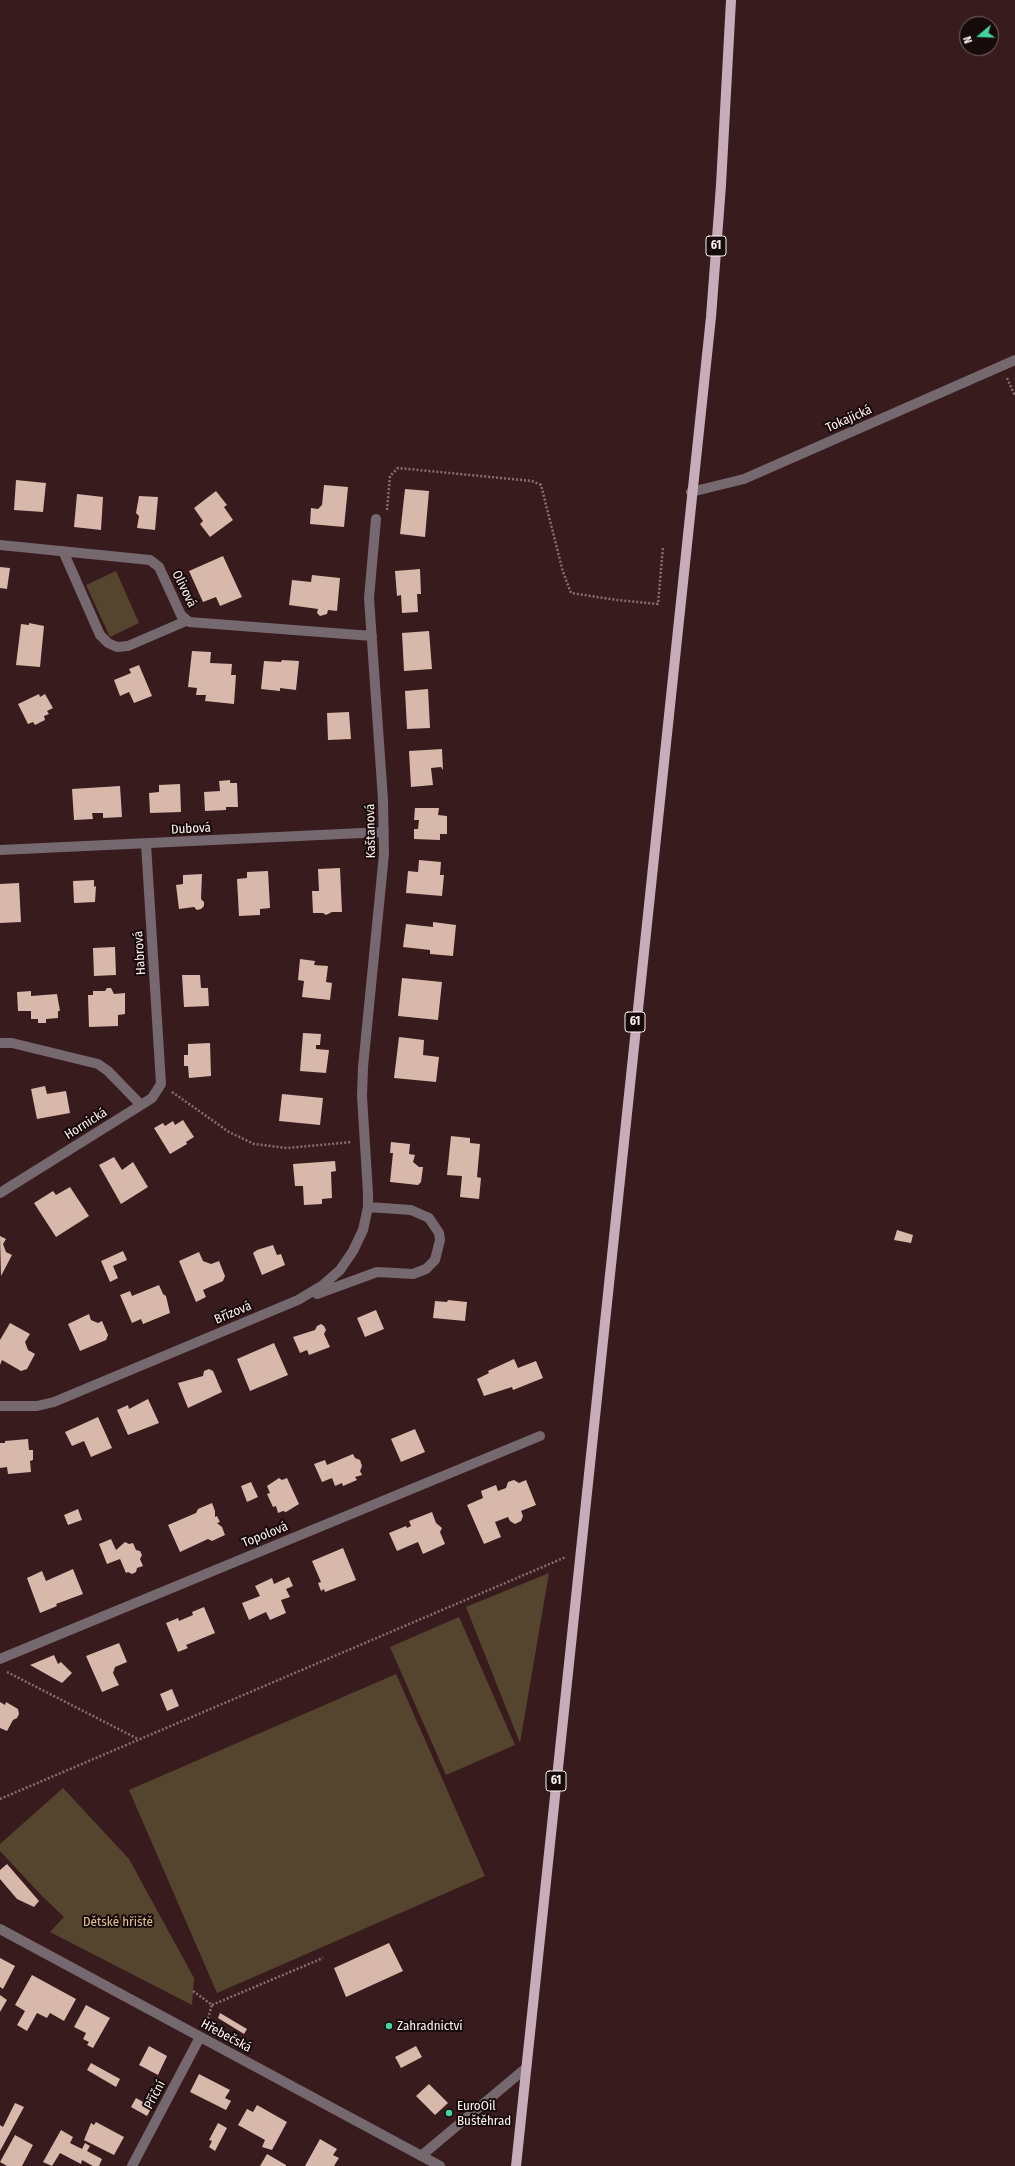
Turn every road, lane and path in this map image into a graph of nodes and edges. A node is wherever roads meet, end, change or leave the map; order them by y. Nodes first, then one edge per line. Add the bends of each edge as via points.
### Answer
1 (731, 0) edge
2 (1015, 360) edge
3 (1002, 366) junction
4 (1015, 396) edge
5 (691, 492) junction
6 (376, 519) joint
7 (0, 545) edge
8 (663, 547) dead end
9 (63, 551) junction
10 (186, 621) junction
11 (372, 636) junction
12 (384, 832) junction
13 (146, 844) junction
14 (0, 850) edge
15 (0, 1043) edge
16 (161, 1084) junction
17 (141, 1105) junction
18 (367, 1141) junction
19 (0, 1193) edge
20 (368, 1207) junction
21 (298, 1300) junction
22 (0, 1406) edge
23 (540, 1436) dead end
24 (580, 1553) junction
25 (1, 1663) edge
26 (138, 1739) junction
27 (0, 1800) edge
28 (0, 1929) edge
29 (323, 1958) dead end
30 (193, 1991) dead end
31 (212, 2005) junction
32 (210, 2015) dead end
33 (200, 2037) junction
34 (526, 2068) junction
35 (421, 2156) junction
36 (132, 2166) edge
37 (440, 2166) edge
38 (516, 2166) edge

1 - 5 main road, 61 via 721,185
2 - 3 street, Tokajická
3 - 4 path
3 - 5 street, Tokajická via 744,479
5 - 24 main road, 61
6 - 8 path via 386,516 390,476 398,468 532,480 541,485 563,572 571,592 658,604
6 - 11 street, Kaštanová via 369,583
7 - 9 street, Olivová
9 - 10 street, Olivová via 154,561
9 - 10 street via 100,635 108,643 117,647 128,646
10 - 11 street, Olivová
11 - 12 street, Kaštanová
12 - 13 street, Dubová
12 - 18 street, Kaštanová via 384,872 363,1067 362,1096
13 - 14 street, Dubová
13 - 16 street, Habrová
15 - 17 street via 12,1043 98,1064
16 - 17 street, Hornická via 152,1098
16 - 18 path via 229,1132 254,1144 287,1148
17 - 19 street, Hornická
18 - 20 street, Břízová
20 - 21 street, Břízová via 358,1240 340,1270 323,1285
20 - 21 street via 411,1210 429,1218 439,1233 440,1240 435,1260 426,1269 414,1274 376,1272
21 - 22 street, Břízová via 54,1402 37,1406
23 - 25 street, Topolová
24 - 26 path via 560,1559
24 - 34 main road, 61
25 - 26 path
26 - 27 path
28 - 33 street, Hřebečská
29 - 31 path
30 - 31 path
31 - 32 path
33 - 35 street, Hřebečská
33 - 36 street, Příční
34 - 35 street
34 - 38 main road, 61
35 - 37 street, Hřebečská

